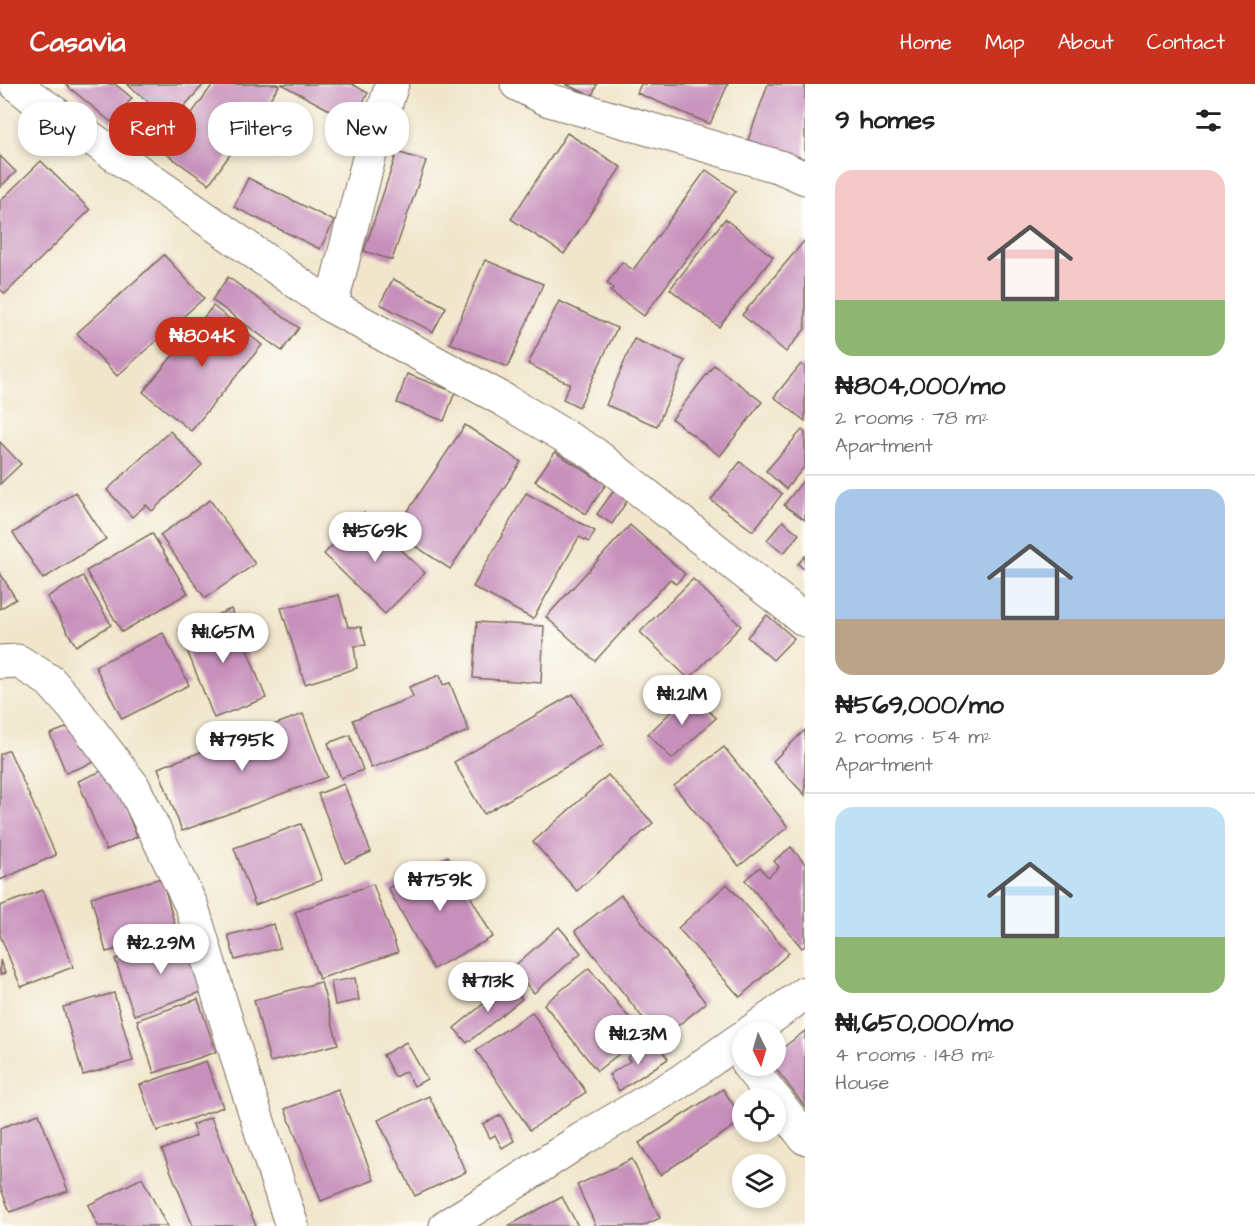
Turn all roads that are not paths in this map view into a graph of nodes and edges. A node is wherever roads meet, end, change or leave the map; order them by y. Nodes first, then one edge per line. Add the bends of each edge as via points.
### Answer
1 (16, 84) edge
2 (392, 84) edge
3 (517, 84) edge
4 (805, 178) edge
5 (331, 306) junction
6 (805, 620) edge
7 (0, 662) edge
8 (805, 993) edge
9 (772, 1022) edge
10 (732, 1053) edge
11 (786, 1113) edge
12 (805, 1138) edge
13 (292, 1226) edge
14 (446, 1226) edge

1 - 5 street
2 - 5 street
3 - 4 street via 549,100 780,167
5 - 6 street via 593,453
7 - 13 street via 18,661 50,681 133,786 192,908
8 - 9 street
10 - 14 street via 582,1139
11 - 12 street

